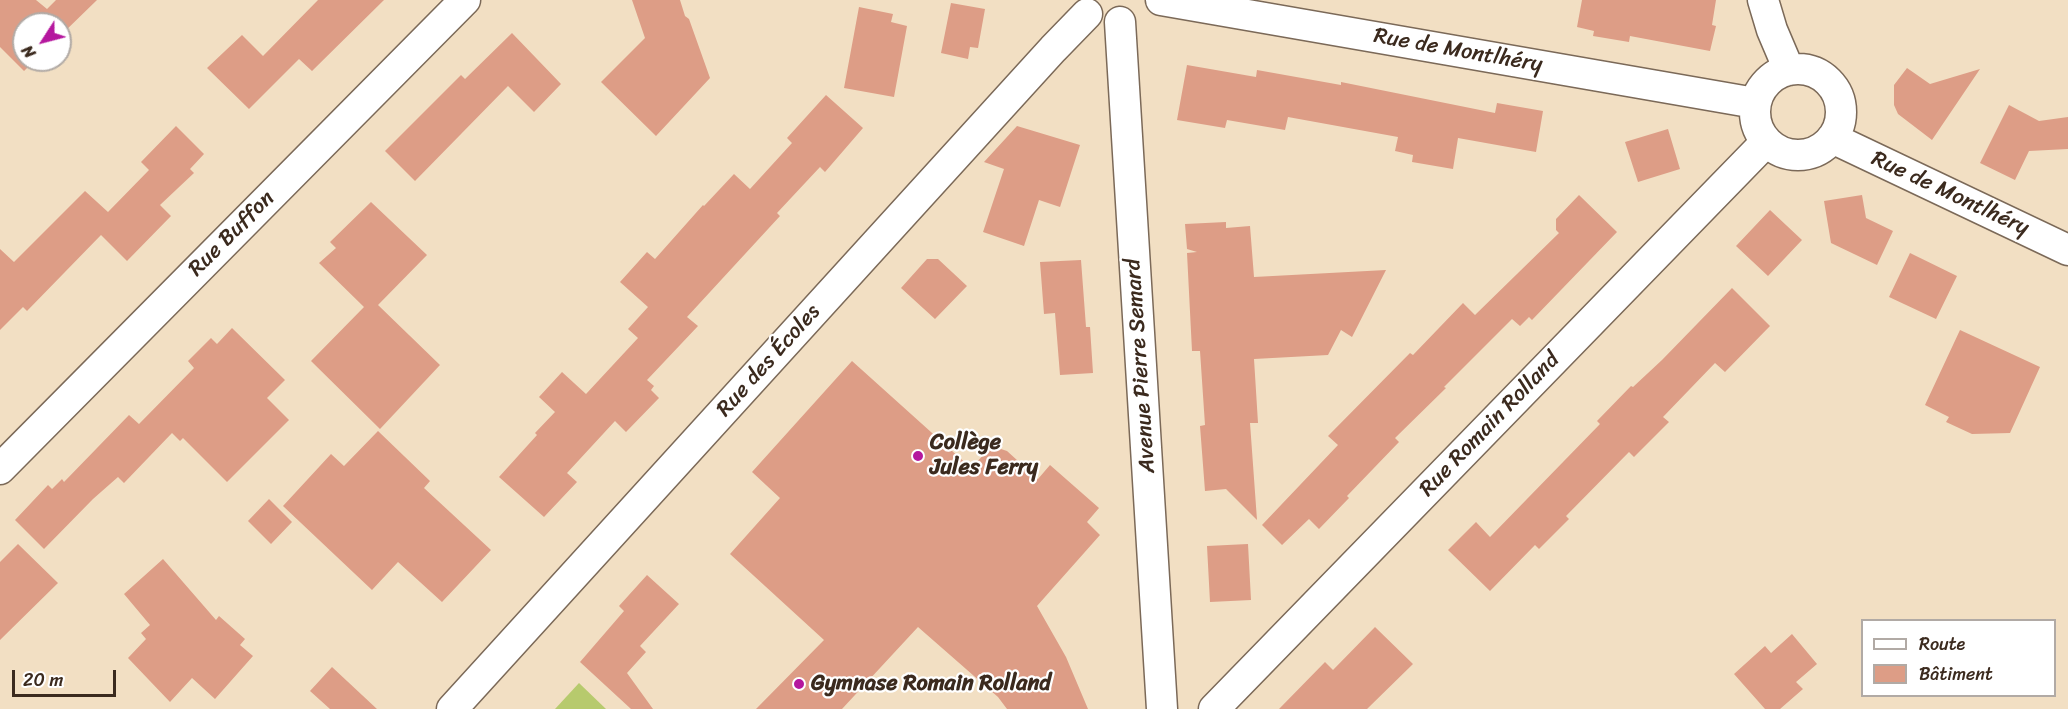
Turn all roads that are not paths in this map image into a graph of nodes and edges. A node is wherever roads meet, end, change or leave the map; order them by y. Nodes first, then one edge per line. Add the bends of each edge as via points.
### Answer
1 (465, 0) edge
2 (1145, 0) edge
3 (1161, 0) edge
4 (1763, 0) edge
5 (1082, 7) edge
6 (1120, 22) junction
7 (1789, 70) junction
8 (1755, 103) junction
9 (1832, 138) junction
10 (1766, 142) junction
11 (2068, 250) edge
12 (0, 469) edge
13 (452, 709) edge
14 (1162, 709) edge
15 (1214, 709) edge

1 - 12 street, Rue Buffon
2 - 6 street via 1132,18
3 - 8 street, Rue de Montlhéry
4 - 7 street
5 - 6 street via 1097,21
5 - 13 street, Rue des Écoles via 1053,49
6 - 14 street, Avenue Pierre Semard
7 - 8 street via 1774,76
7 - 9 street via 1807,69 1823,76 1835,89 1840,122
8 - 10 street via 1755,116
9 - 10 street via 1808,154 1792,155
9 - 11 street, Rue de Montlhéry
10 - 15 street, Rue Romain Rolland

